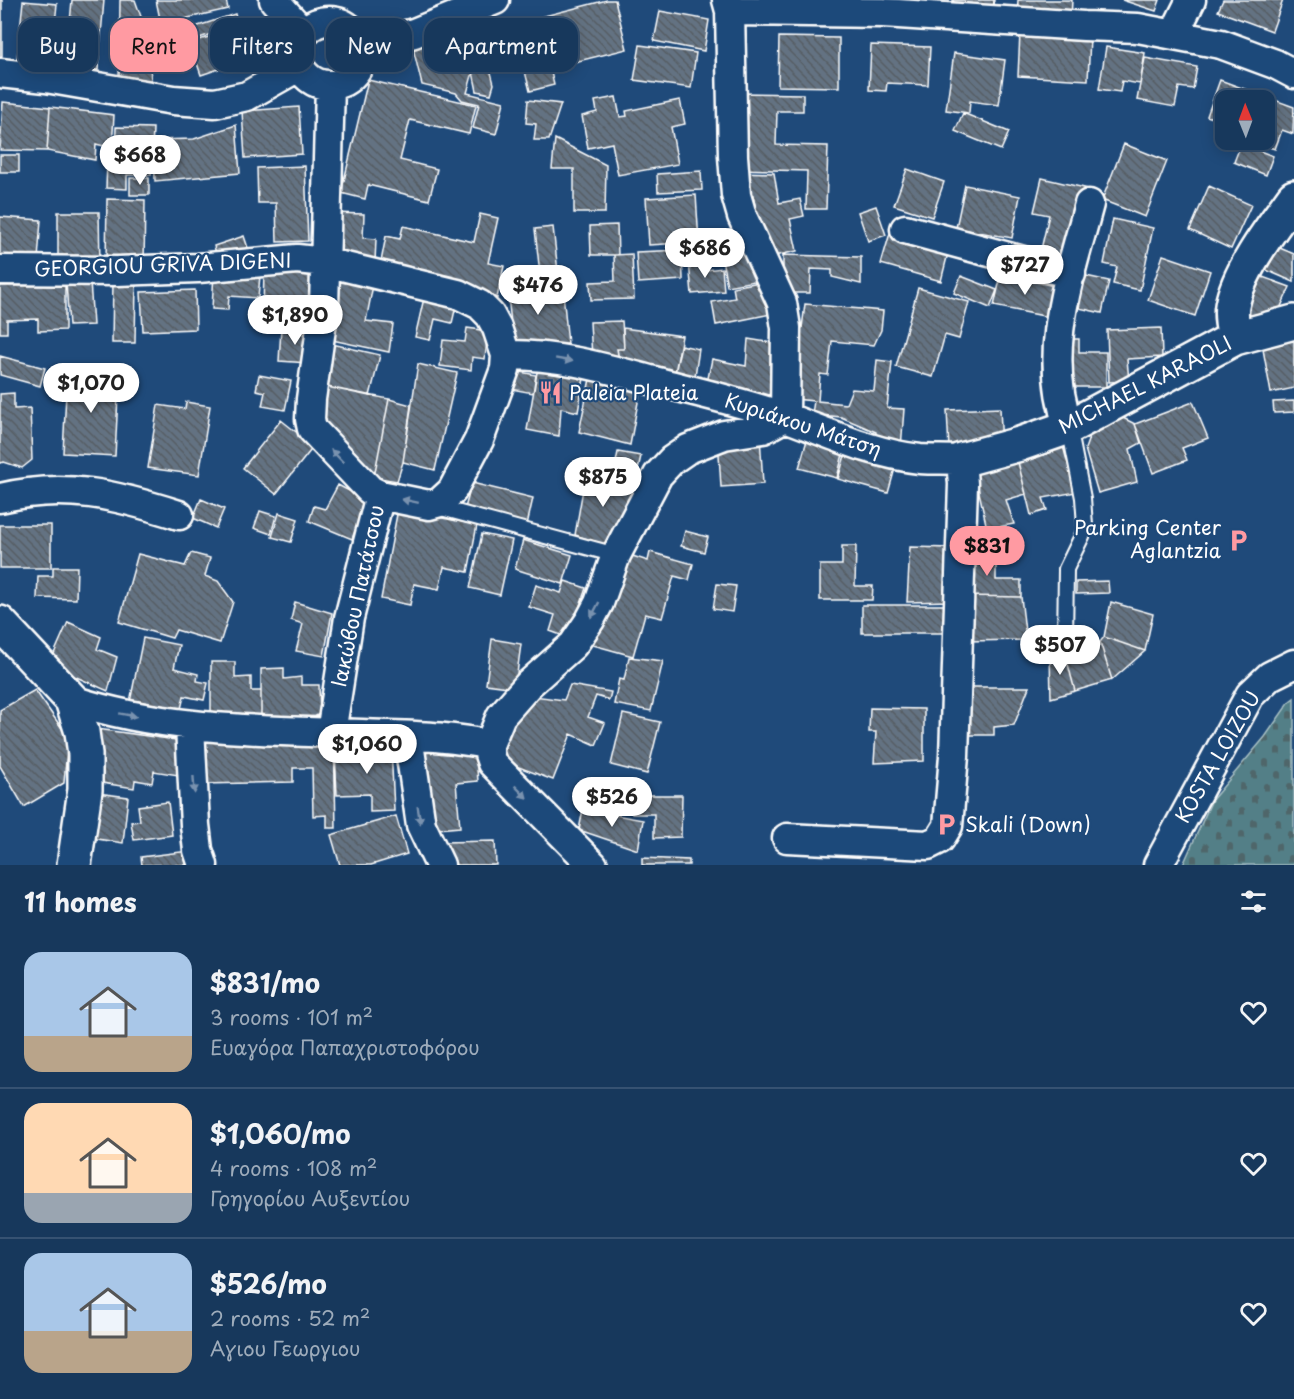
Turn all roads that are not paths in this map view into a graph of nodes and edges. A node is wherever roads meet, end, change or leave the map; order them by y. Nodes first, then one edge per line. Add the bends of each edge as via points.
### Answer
1 (274, 0) edge
2 (495, 0) edge
3 (1191, 0) edge
4 (728, 5) edge
5 (883, 6) edge
6 (342, 12) edge
7 (290, 18) edge
8 (314, 27) edge
9 (412, 34) edge
10 (1174, 34) junction
11 (289, 72) edge
12 (305, 72) edge
13 (355, 72) edge
14 (0, 73) edge
15 (1294, 74) edge
16 (330, 85) junction
17 (1294, 197) edge
18 (1089, 204) dead end
19 (905, 229) dead end
20 (325, 262) junction
21 (0, 270) edge
22 (1071, 274) junction
23 (1294, 322) edge
24 (1234, 338) junction
25 (506, 355) junction
26 (785, 417) junction
27 (1069, 427) junction
28 (961, 460) junction
29 (380, 495) junction
30 (0, 498) edge
31 (440, 502) junction
32 (178, 515) dead end
33 (616, 555) junction
34 (0, 623) edge
35 (1065, 641) dead end
36 (1294, 664) edge
37 (72, 700) junction
38 (190, 726) junction
39 (331, 733) junction
40 (408, 736) junction
41 (489, 746) junction
42 (787, 838) dead end
43 (74, 865) edge
44 (203, 865) edge
45 (440, 865) edge
46 (593, 865) edge
47 (1158, 865) edge

1 - 7 street
2 - 9 street
3 - 10 street
4 - 5 street
4 - 26 street via 736,195 782,303 786,328
5 - 10 street via 1016,22 1138,28
6 - 8 street
10 - 15 street via 1221,44
11 - 14 street via 247,96 206,103
12 - 16 street via 319,84
13 - 16 street via 341,83
16 - 20 street
17 - 24 street via 1242,278 1232,306
18 - 22 street
19 - 22 street
20 - 21 street, GEORGIOU GRIVA DIGENI via 297,258 198,268
20 - 25 street, GEORGIOU GRIVA DIGENI via 458,294 480,305 497,328
29 -> 20 street via 370,490 312,429
22 - 27 street via 1061,310 1058,348 1058,384
23 - 24 street, MICHAEL KARAOLI
24 - 27 street, MICHAEL KARAOLI
25 -> 26 street, Κυριάκου Μάτση via 534,355 600,367
25 - 31 street via 479,440 452,491
26 - 28 street, Κυριάκου Μάτση via 823,433 899,455
26 - 33 street via 763,429 724,435 672,460 658,475
27 - 28 street, MICHAEL KARAOLI
27 - 35 lane via 1085,525 1066,569
28 - 42 street via 955,745 948,826 940,839 928,845
31 -> 29 street via 429,505
29 - 39 street, Ιακώβου Πατάτσου via 350,618
30 - 32 street via 26,492 78,491 124,498
31 - 33 lane via 445,509
33 -> 41 street via 590,621 573,645 529,684 501,716
34 - 37 street
36 - 47 street, KOSTA LOIZOU via 1269,676 1250,695
37 -> 38 street via 105,711
37 - 43 street via 85,754 85,790
38 - 39 street
38 -> 44 street via 195,825
39 - 40 street
40 - 41 street via 474,741
40 -> 45 street via 421,825
41 -> 46 street via 492,763

